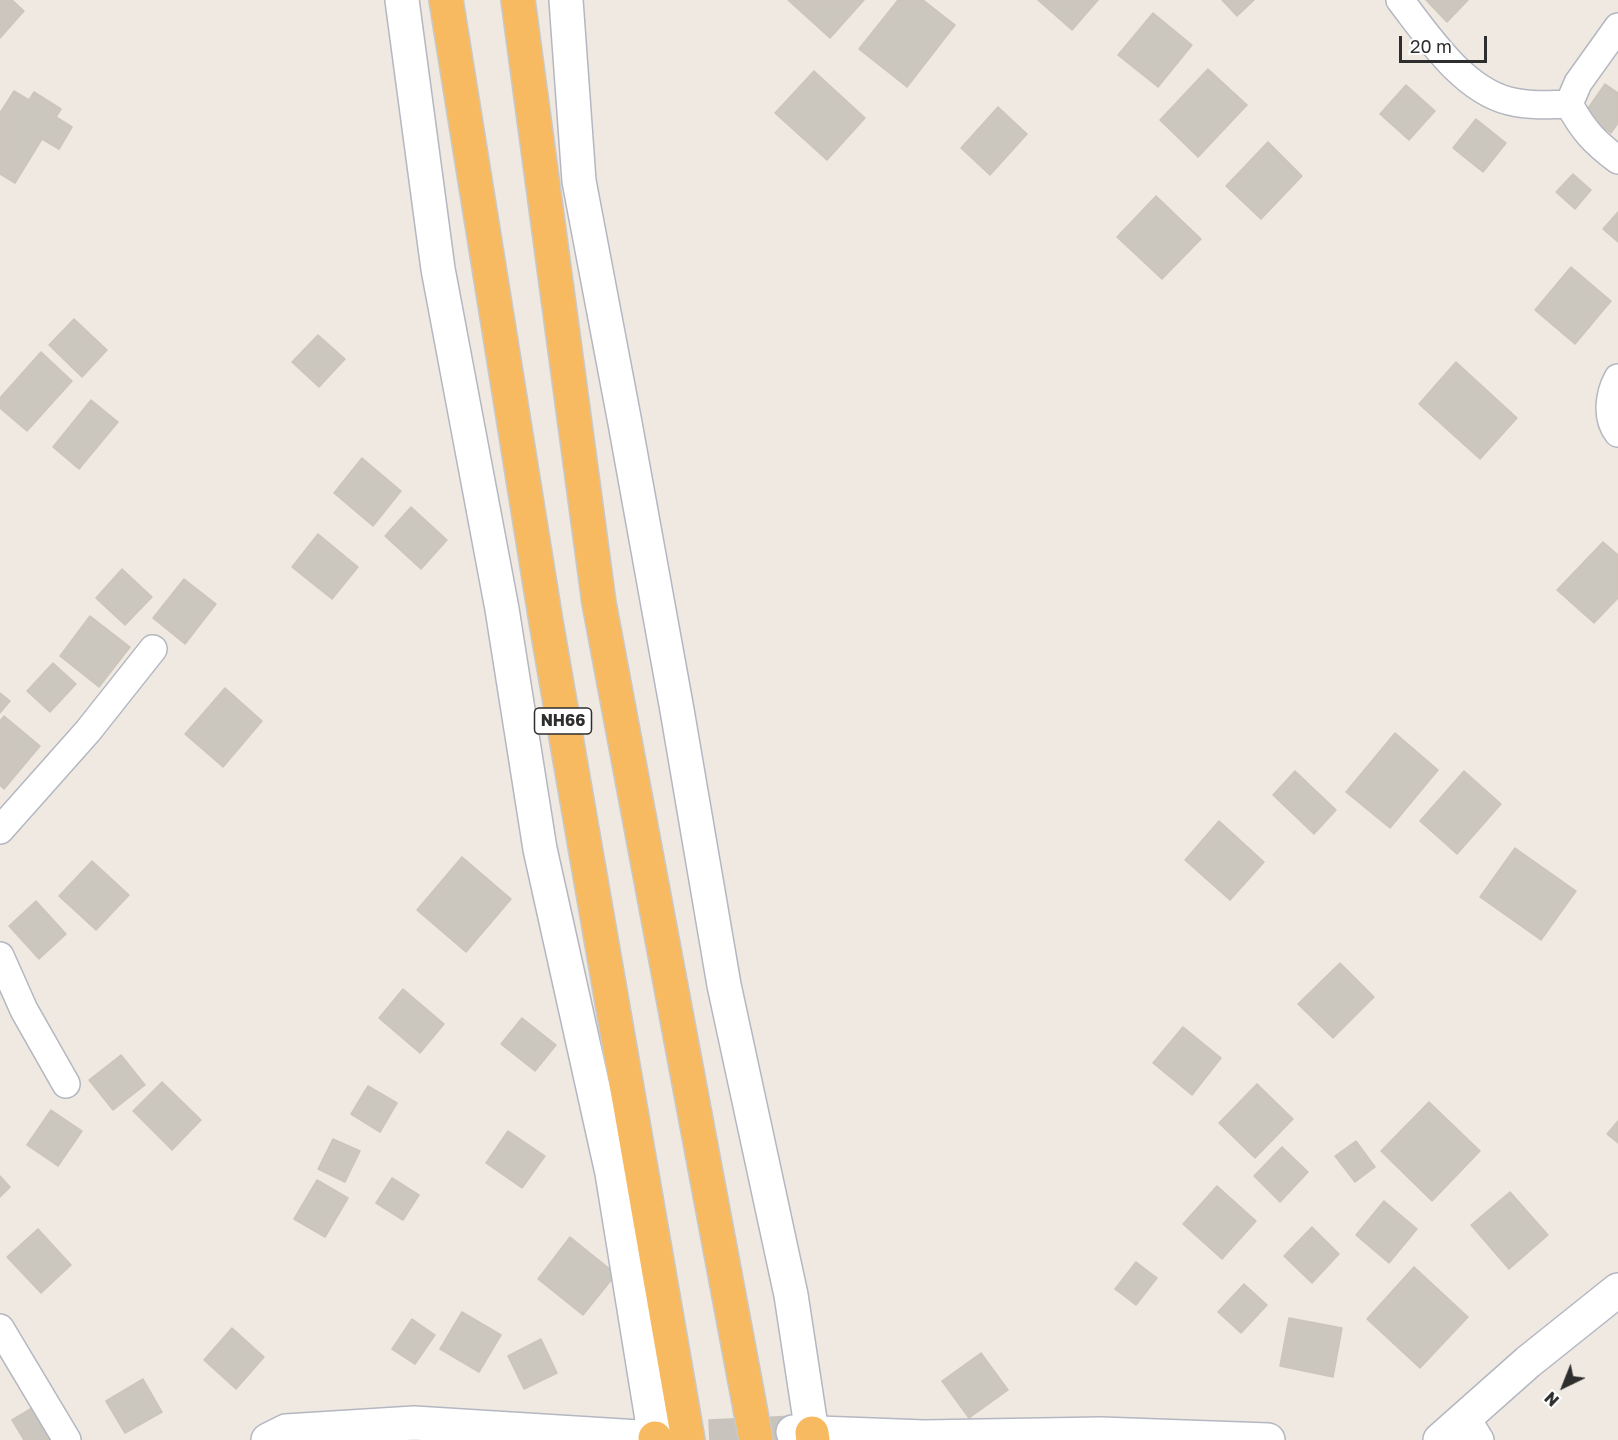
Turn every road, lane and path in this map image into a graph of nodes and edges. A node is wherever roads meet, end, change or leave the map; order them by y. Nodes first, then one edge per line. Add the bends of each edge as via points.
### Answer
1 (402, 0) edge
2 (446, 0) edge
3 (518, 0) edge
4 (566, 0) edge
5 (1400, 0) edge
6 (1618, 27) edge
7 (1569, 104) junction
8 (1618, 160) edge
9 (1618, 378) edge
10 (1618, 433) edge
11 (153, 649) dead end
12 (0, 830) edge
13 (0, 956) edge
14 (66, 1084) dead end
15 (1618, 1290) edge
16 (0, 1328) edge
17 (1473, 1429) edge
18 (806, 1435) edge
19 (656, 1439) edge
20 (68, 1440) edge
21 (268, 1440) edge
22 (688, 1440) edge
23 (756, 1440) edge
24 (1268, 1440) edge
25 (1440, 1440) edge

1 - 19 street via 438,270 502,609 540,849 612,1173
2 - 22 highway, NH66 via 546,622
3 - 23 highway, NH66 via 599,603
4 - 18 street via 579,181 626,423 724,985 791,1295
5 - 7 street via 1465,77 1487,92 1509,101
6 - 7 street via 1578,83
7 - 8 street via 1580,126
9 - 10 street via 1610,408
11 - 12 street via 88,731
13 - 14 street via 24,1010
15 - 17 street via 1528,1362
16 - 20 street
17 - 25 street
18 - 24 street via 1101,1434
19 - 21 street via 414,1423 286,1431

